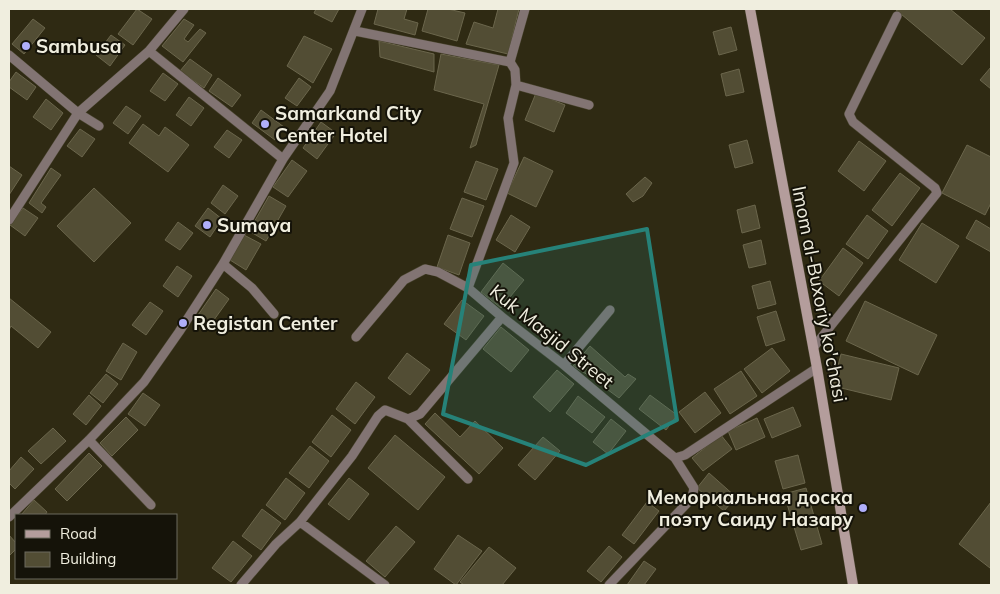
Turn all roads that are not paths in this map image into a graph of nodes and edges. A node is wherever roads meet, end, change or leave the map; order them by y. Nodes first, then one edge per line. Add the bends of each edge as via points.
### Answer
1 (184, 9) edge
2 (362, 9) edge
3 (525, 9) edge
4 (750, 9) edge
5 (897, 16) dead end
6 (355, 31) junction
7 (149, 51) junction
8 (9, 55) edge
9 (510, 62) junction
10 (516, 85) junction
11 (589, 105) dead end
12 (78, 113) junction
13 (99, 126) dead end
14 (283, 159) junction
15 (9, 220) edge
16 (223, 264) junction
17 (468, 288) junction
18 (610, 310) dead end
19 (274, 314) dead end
20 (502, 317) junction
21 (356, 337) dead end
22 (813, 348) junction
23 (564, 365) junction
24 (818, 368) junction
25 (408, 419) junction
26 (89, 440) junction
27 (675, 458) junction
28 (468, 479) dead end
29 (151, 505) dead end
30 (9, 517) edge
31 (300, 522) junction
32 (241, 585) edge
33 (384, 585) edge
34 (610, 585) edge
35 (853, 585) edge

1 - 7 lane
2 - 6 lane
3 - 9 lane
4 - 22 main road, Imom al-Buxoriy ko'chasi
5 - 22 lane via 849,114 853,122 935,188 937,193
6 - 9 lane
6 - 14 lane via 330,91
7 - 12 lane
7 - 14 lane
8 - 12 lane
9 - 10 lane, Kuk Masjid Street via 515,70
10 - 11 lane
10 - 17 lane, Kuk Masjid Street via 508,118 514,163
12 - 13 lane
12 - 15 lane
14 - 16 lane
16 - 19 lane via 252,288
16 - 26 lane via 144,382
17 - 20 lane, Kuk Masjid Street
17 - 21 lane via 438,272 425,269 404,280
18 - 23 lane
20 - 23 lane, Kuk Masjid Street
20 - 25 lane via 420,414
22 - 24 main road, Imom al-Buxoriy ko'chasi
23 - 27 lane, Kuk Masjid Street
24 - 27 lane via 685,455
24 - 35 main road, Imom al-Buxoriy ko'chasi
25 - 28 lane
25 - 31 lane via 385,410 378,416 352,456
26 - 29 lane
26 - 30 lane
27 - 34 lane, Kuk Masjid Street via 694,488 692,498
31 - 32 lane
31 - 33 lane

